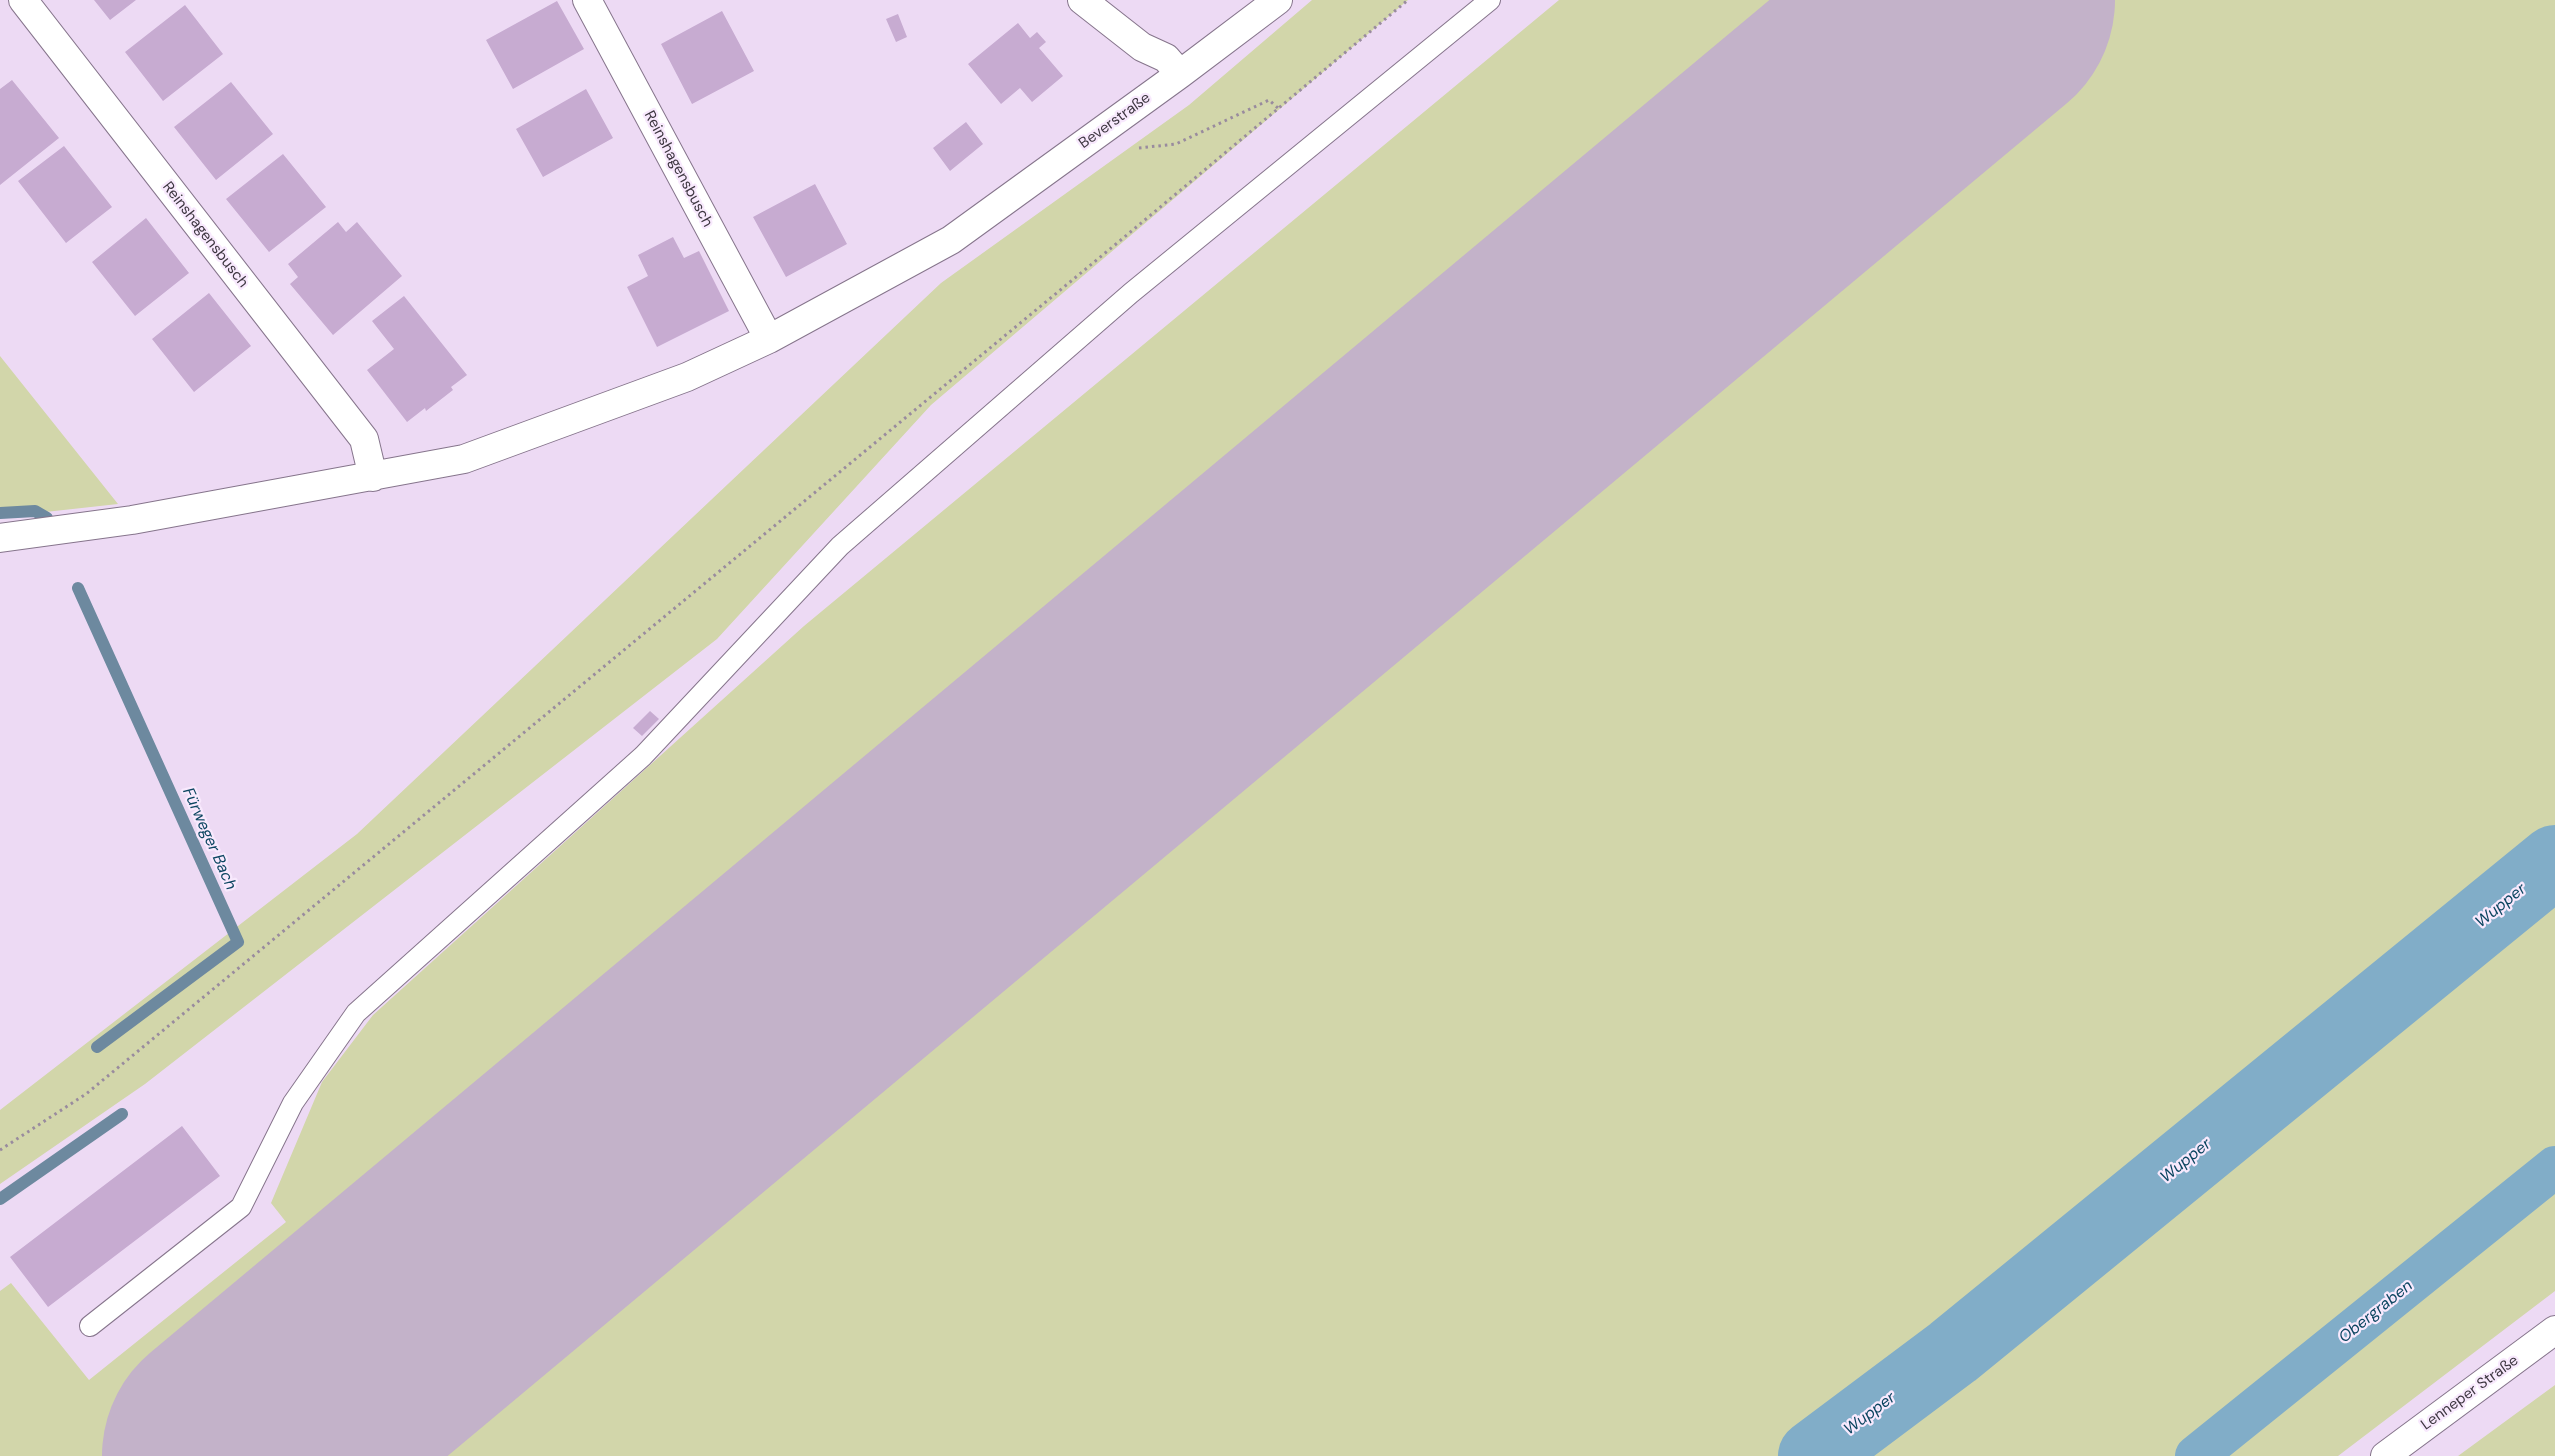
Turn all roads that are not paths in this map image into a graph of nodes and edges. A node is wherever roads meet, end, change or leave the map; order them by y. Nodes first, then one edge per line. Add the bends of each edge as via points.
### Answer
1 (22, 0) edge
2 (587, 0) edge
3 (1082, 0) edge
4 (1278, 0) edge
5 (1490, 0) edge
6 (1180, 74) junction
7 (769, 339) junction
8 (373, 477) junction
9 (0, 538) edge
10 (90, 1326) dead end
11 (2555, 1330) edge
12 (2385, 1456) edge

1 - 8 street, Reinshagensbusch via 364,439
2 - 7 street, Reinshagensbusch
3 - 6 street via 1142,47 1166,58
4 - 6 street, Beverstraße
5 - 10 lane via 1131,293 840,546 643,756 356,1013 293,1103 241,1207
6 - 7 street, Beverstraße via 951,240
7 - 8 street, Beverstraße via 687,377 464,459
8 - 9 street, Beverstraße via 132,520
11 - 12 street, Lenneper Straße

